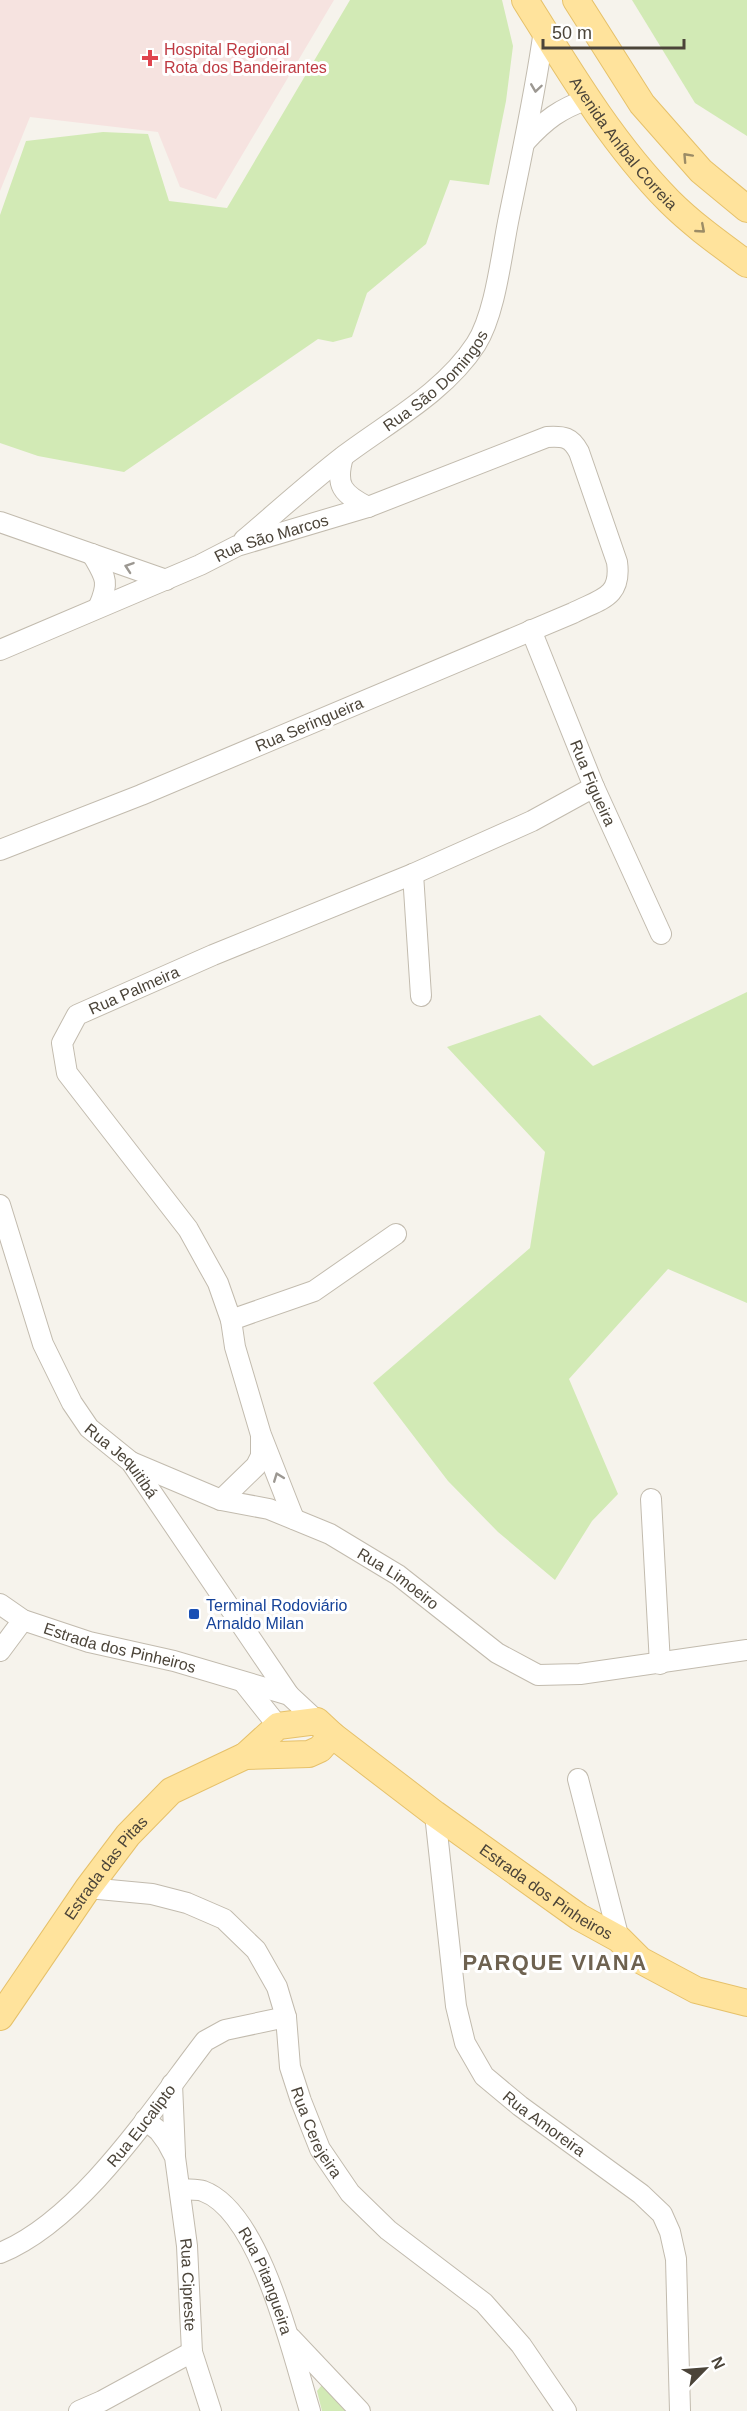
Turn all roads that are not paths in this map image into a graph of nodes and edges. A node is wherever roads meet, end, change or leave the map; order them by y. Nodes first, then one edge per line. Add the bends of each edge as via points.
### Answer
1 (525, 0) edge
2 (576, 0) edge
3 (544, 30) junction
4 (588, 99) junction
5 (524, 144) junction
6 (747, 209) edge
7 (747, 264) edge
8 (343, 457) junction
9 (368, 507) junction
10 (0, 522) edge
11 (237, 546) junction
12 (92, 554) junction
13 (166, 580) junction
14 (614, 589) joint
15 (99, 606) junction
16 (531, 630) junction
17 (0, 650) edge
18 (594, 787) junction
19 (0, 850) edge
20 (413, 874) junction
21 (661, 934) dead end
22 (421, 996) dead end
23 (0, 1205) edge
24 (396, 1234) dead end
25 (231, 1320) junction
26 (261, 1435) junction
27 (131, 1462) junction
28 (651, 1499) dead end
29 (221, 1500) junction
30 (294, 1519) junction
31 (0, 1604) edge
32 (23, 1620) junction
33 (747, 1650) edge
34 (0, 1651) edge
35 (660, 1664) junction
36 (243, 1682) junction
37 (289, 1695) junction
38 (278, 1726) junction
39 (325, 1728) junction
40 (309, 1754) junction
41 (245, 1756) junction
42 (360, 1756) junction
43 (578, 1779) dead end
44 (435, 1814) junction
45 (88, 1888) junction
46 (619, 1939) junction
47 (747, 2003) edge
48 (0, 2017) edge
49 (286, 2017) junction
50 (172, 2084) junction
51 (145, 2120) junction
52 (175, 2157) junction
53 (180, 2189) junction
54 (0, 2253) edge
55 (285, 2332) junction
56 (192, 2352) junction
57 (80, 2411) edge
58 (212, 2411) edge
59 (310, 2411) edge
60 (360, 2411) edge
61 (566, 2411) edge
62 (680, 2411) edge

1 - 3 main road, Avenida Aníbal Correia
6 -> 2 main road via 701,171 642,104
3 - 4 main road, Avenida Aníbal Correia
3 -> 5 street, Rua São Domingos
4 - 5 street via 551,116
4 -> 7 main road, Avenida Aníbal Correia via 669,201
5 - 8 street, Rua São Domingos via 486,323 476,344 431,392
8 - 9 street via 338,473 340,483 354,500
8 - 11 street, Rua São Domingos
9 - 11 street, Rua São Marcos
9 - 14 street, Rua São Marcos via 547,437 562,436 574,441 579,452 617,562 619,576
10 - 12 street
11 - 13 street, Rua São Marcos
13 -> 12 street
12 - 15 street via 107,580
13 - 15 street, Rua São Marcos
14 - 16 street, Rua Seringueira via 573,613
15 - 17 street, Rua São Marcos
16 - 18 street, Rua Figueira
16 - 19 street, Rua Seringueira via 141,795
18 - 20 street, Rua Palmeira via 532,821
18 - 21 street, Rua Figueira
20 - 22 street
20 - 25 street, Rua Palmeira via 77,1015 62,1043 67,1073 188,1229 218,1283
23 - 27 street, Rua Jequitibá via 43,1344 72,1403 89,1428
24 - 25 street via 314,1291
25 - 26 street, Rua Palmeira
26 - 29 street, Rua Palmeira via 261,1456 256,1466
30 -> 26 street, Rua Palmeira
27 - 29 street, Rua Limoeiro
27 - 37 street, Rua Jequitibá
28 - 35 street
29 - 30 street, Rua Limoeiro via 269,1509
30 - 35 street, Rua Limoeiro via 366,1554 497,1653 538,1675
31 - 32 street, Estrada dos Pinheiros
32 - 34 street
32 - 36 street, Estrada dos Pinheiros via 89,1642
33 - 35 street, Rua Limoeiro
36 - 37 street, Estrada dos Pinheiros
36 - 38 street
37 - 39 street, Estrada dos Pinheiros
38 - 39 main road
38 - 40 main road
38 - 41 main road, Estrada das Pitas
39 - 40 main road via 320,1749
39 - 42 main road, Estrada dos Pinheiros
40 - 41 main road, Estrada das Pitas
40 - 42 main road
41 - 45 main road, Estrada das Pitas via 171,1791 128,1835
42 - 44 main road, Estrada dos Pinheiros
43 - 46 street
44 - 46 main road, Estrada dos Pinheiros via 579,1917
44 - 62 street, Rua Amoreira via 456,2006 465,2043 484,2076 662,2214 676,2259
45 - 48 main road, Estrada das Pitas
45 - 49 street, Rua Cerejeira via 152,1894 224,1919 256,1950 277,1987
46 - 47 main road, Estrada dos Pinheiros via 640,1960 696,1990
49 - 50 street, Rua Eucalipto via 225,2030 205,2041
49 - 61 street, Rua Cerejeira via 291,2067 301,2101 320,2149 350,2193 388,2230 484,2303 521,2345
50 - 51 street, Rua Eucalipto
50 - 52 street, Rua Cipreste
51 - 52 street, Rua Cipreste via 159,2131
51 - 54 street, Rua Eucalipto via 76,2199 41,2230
52 - 53 street, Rua Cipreste
53 - 55 street, Rua Pitangueira via 203,2191 243,2227 258,2252
53 - 56 street, Rua Cipreste
55 - 59 street, Rua Pitangueira
55 - 60 street
56 - 57 street
56 - 58 street, Rua Cipreste

